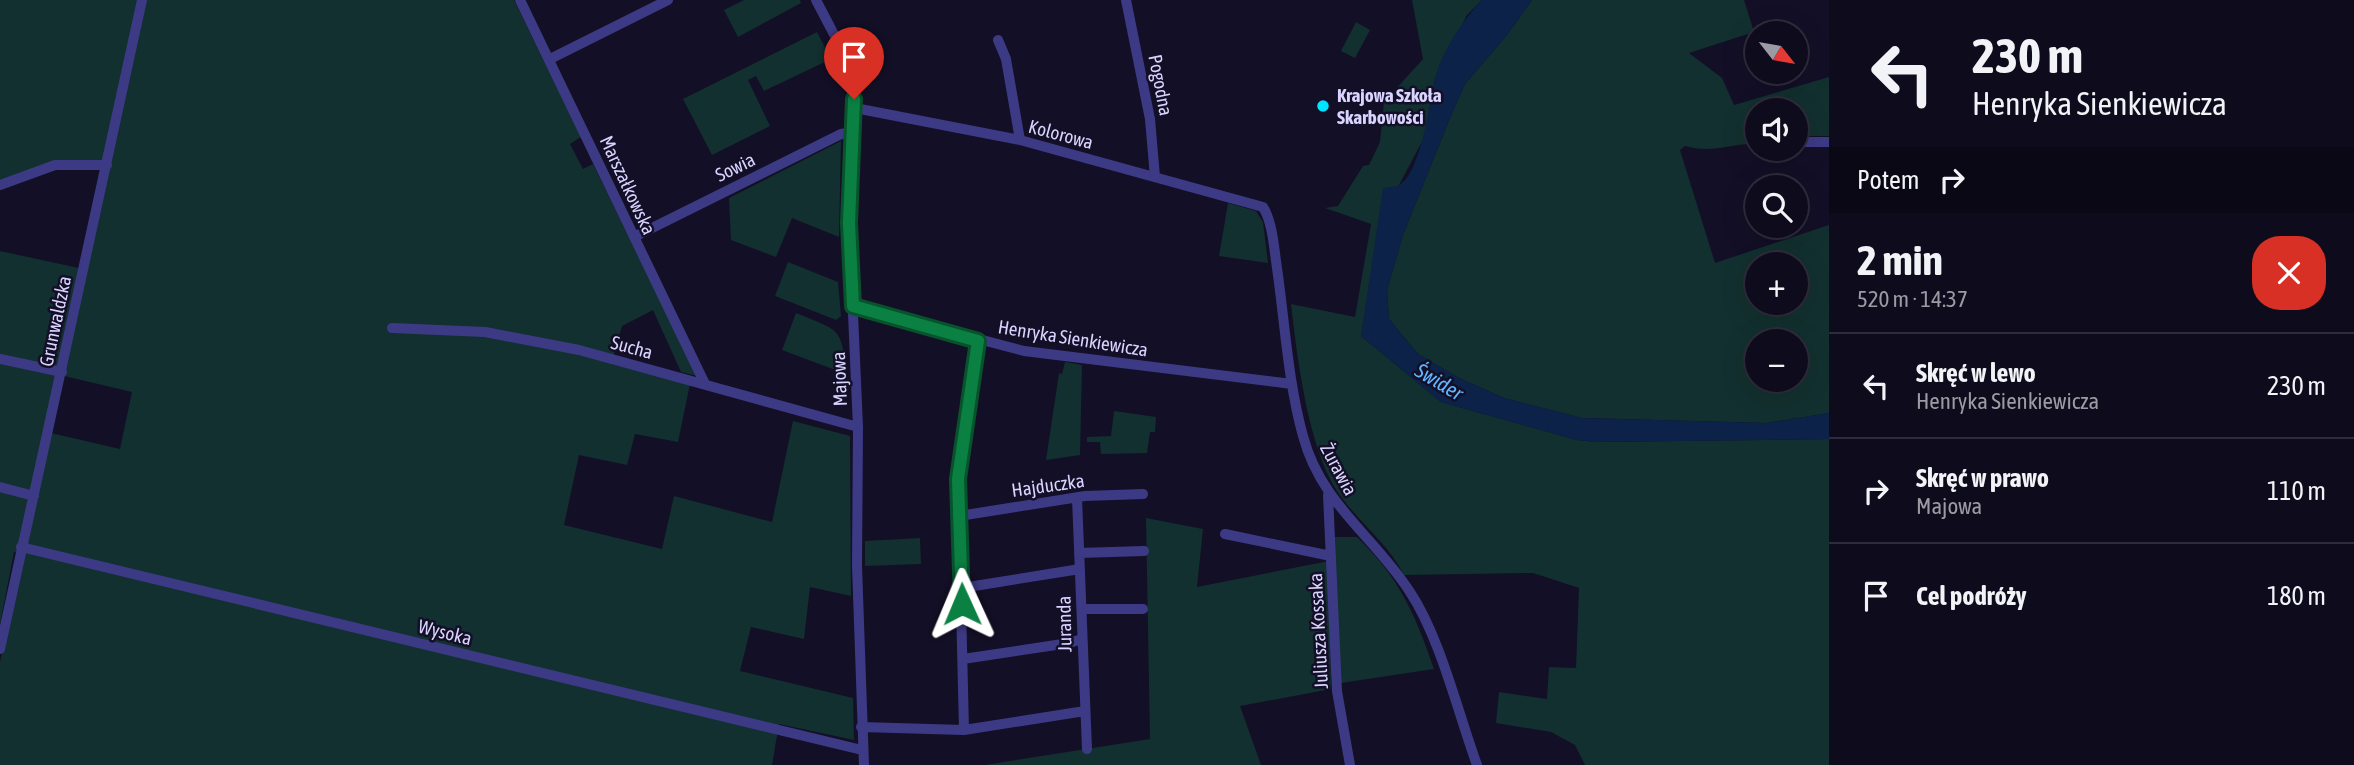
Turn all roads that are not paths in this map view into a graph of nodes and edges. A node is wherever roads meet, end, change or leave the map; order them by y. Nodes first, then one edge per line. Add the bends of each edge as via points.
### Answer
1 (142, 0) edge
2 (520, 0) edge
3 (668, 0) edge
4 (816, 0) edge
5 (1126, 0) edge
6 (998, 40) dead end
7 (550, 59) junction
8 (855, 108) junction
9 (853, 132) junction
10 (1020, 140) junction
11 (1808, 142) edge
12 (1829, 142) edge
13 (107, 165) junction
14 (1155, 177) junction
15 (0, 185) edge
16 (1255, 204) joint
17 (634, 237) junction
18 (853, 306) junction
19 (392, 328) dead end
20 (978, 341) junction
21 (0, 359) edge
22 (62, 372) junction
23 (705, 384) junction
24 (1292, 384) junction
25 (858, 427) junction
26 (0, 487) edge
27 (1143, 494) dead end
28 (1328, 495) junction
29 (34, 496) junction
30 (1077, 498) junction
31 (959, 516) junction
32 (1352, 524) junction
33 (1330, 530) junction
34 (1225, 534) dead end
35 (21, 547) junction
36 (1144, 551) dead end
37 (1079, 553) junction
38 (1331, 556) junction
39 (1080, 569) junction
40 (962, 588) junction
41 (1082, 609) junction
42 (1143, 609) dead end
43 (1082, 639) junction
44 (0, 649) edge
45 (963, 659) junction
46 (1085, 711) junction
47 (861, 727) junction
48 (964, 730) junction
49 (1087, 749) dead end
50 (862, 750) junction
51 (864, 765) edge
52 (1350, 765) edge
53 (1477, 765) edge

1 - 13 street, Grunwaldzka
2 - 7 street, Marszałkowska
3 - 7 street
4 - 8 street, Majowa via 839,44
5 - 14 street, Pogodna via 1150,119
6 - 10 street via 1006,60
7 - 17 street, Marszałkowska
8 - 9 street, Majowa
8 - 10 street, Kolorowa
9 - 17 street, Sowia
9 - 18 street, Majowa via 849,223
10 - 14 street, Kolorowa
11 - 12 street
13 - 15 street via 55,165
13 - 22 street, Grunwaldzka
14 - 16 street, Kolorowa
16 - 24 street, Żurawia via 1263,206 1269,223
17 - 23 street, Marszałkowska
18 - 20 street, Henryka Sienkiewicza
18 - 25 street, Majowa
19 - 23 street, Sucha via 485,332 579,350
20 - 24 street, Henryka Sienkiewicza via 1107,363
20 - 31 street via 958,479
21 - 22 street
22 - 29 street, Grunwaldzka
23 - 25 street, Sucha
24 - 28 street, Żurawia via 1303,438
25 - 47 street, Majowa
26 - 29 street
27 - 30 street, Hajduczka
28 - 32 street, Żurawia
28 - 33 street, Juliusza Kossaka
29 - 35 street, Grunwaldzka
30 - 31 street, Hajduczka
30 - 37 street, Juranda
31 - 40 street
32 - 33 street
32 - 53 street, Żurawia via 1412,594
33 - 38 street, Juliusza Kossaka
34 - 38 street
35 - 44 street, Grunwaldzka
35 - 50 street, Wysoka
36 - 37 street
37 - 39 street, Juranda
38 - 52 street, Juliusza Kossaka via 1337,691
39 - 40 street
39 - 41 street, Juranda
40 - 45 street
41 - 42 street
41 - 43 street, Juranda
43 - 45 street
43 - 46 street, Juranda
45 - 48 street
46 - 48 street
46 - 49 street, Juranda
47 - 48 street
47 - 50 street, Majowa
50 - 51 street, Majowa

